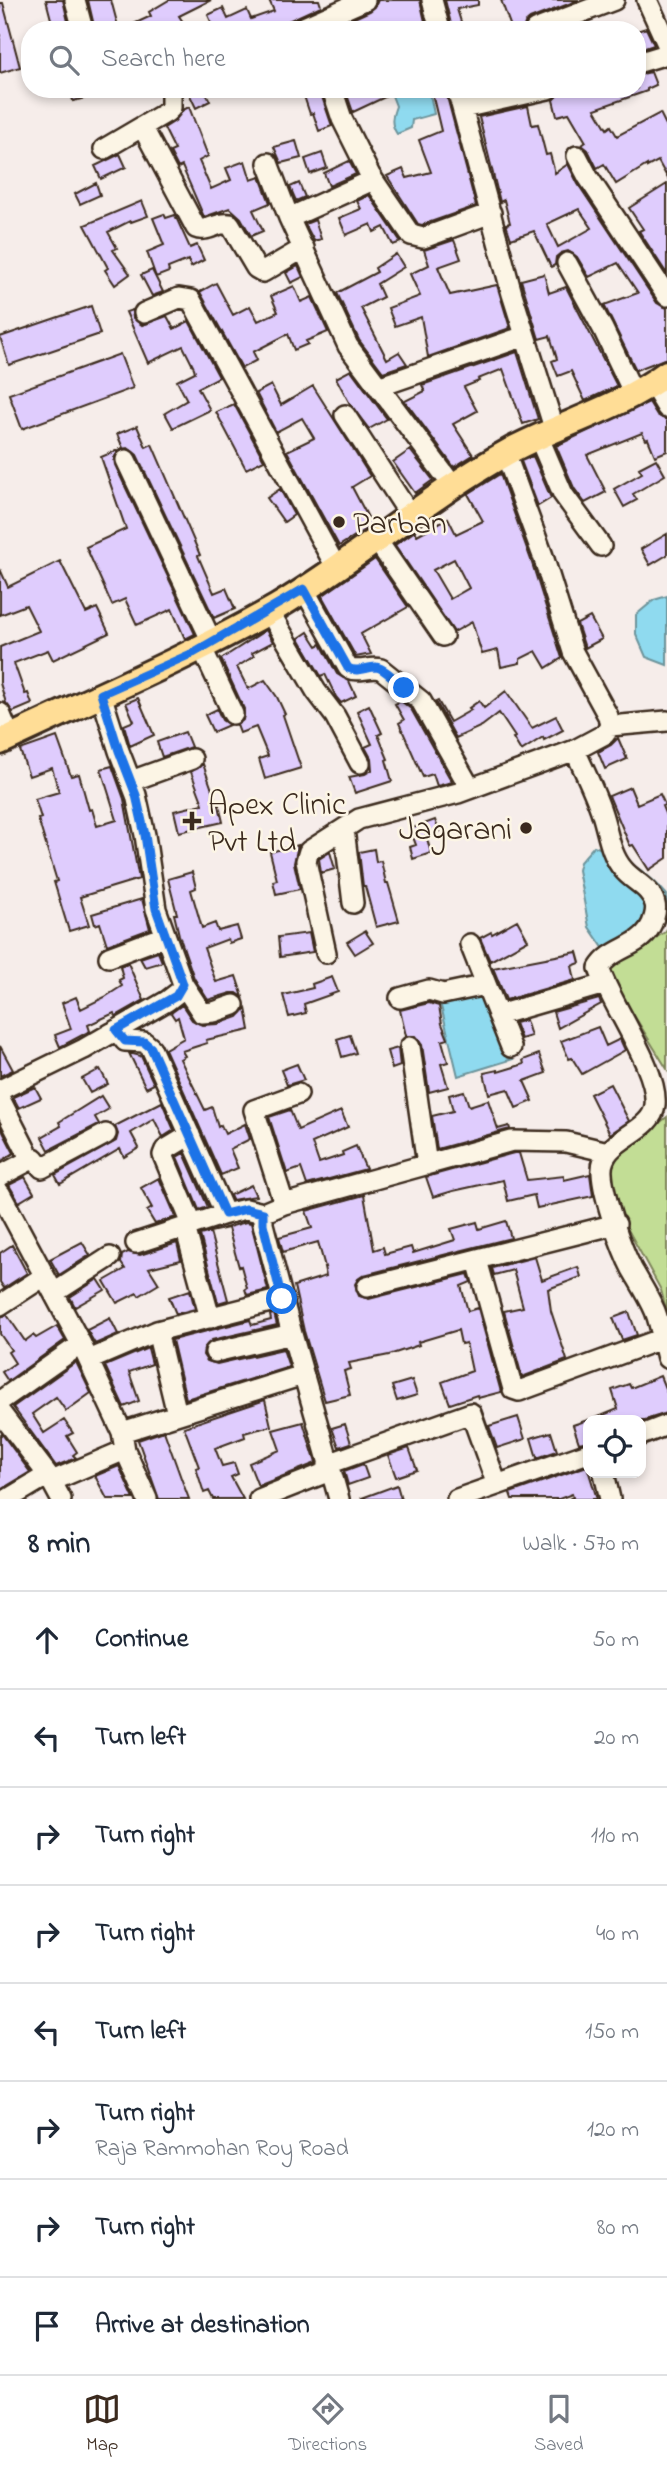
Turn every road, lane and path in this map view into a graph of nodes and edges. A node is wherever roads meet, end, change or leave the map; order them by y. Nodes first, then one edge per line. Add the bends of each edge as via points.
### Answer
1 (75, 0) edge
2 (365, 0) edge
3 (432, 0) edge
4 (614, 0) edge
5 (648, 0) edge
6 (81, 21) edge
7 (321, 21) edge
8 (438, 21) edge
9 (559, 21) edge
10 (667, 44) edge
11 (667, 54) edge
12 (646, 60) edge
13 (171, 98) edge
14 (335, 98) edge
15 (460, 99) edge
16 (143, 128) junction
17 (104, 149) dead end
18 (578, 156) dead end
19 (268, 163) dead end
20 (373, 180) junction
21 (491, 213) junction
22 (289, 218) junction
23 (304, 248) junction
24 (567, 263) dead end
25 (667, 296) edge
26 (145, 313) dead end
27 (525, 336) junction
28 (651, 383) edge
29 (378, 387) junction
30 (667, 408) edge
31 (345, 415) dead end
32 (547, 435) junction
33 (506, 455) junction
34 (126, 460) dead end
35 (453, 486) junction
36 (410, 515) junction
37 (376, 539) junction
38 (601, 546) dead end
39 (336, 567) junction
40 (304, 589) junction
41 (269, 611) junction
42 (443, 636) dead end
43 (207, 645) junction
44 (101, 694) junction
45 (0, 713) edge
46 (233, 714) dead end
47 (667, 721) edge
48 (610, 726) junction
49 (5, 739) edge
50 (575, 750) junction
51 (192, 759) dead end
52 (360, 763) dead end
53 (131, 781) junction
54 (470, 789) junction
55 (344, 829) junction
56 (353, 903) dead end
57 (165, 936) junction
58 (470, 944) dead end
59 (326, 953) dead end
60 (108, 957) dead end
61 (183, 984) junction
62 (605, 984) junction
63 (486, 985) junction
64 (400, 998) dead end
65 (234, 1005) dead end
66 (498, 1015) junction
67 (116, 1030) junction
68 (410, 1047) dead end
69 (511, 1047) dead end
70 (0, 1090) edge
71 (298, 1094) dead end
72 (0, 1099) edge
73 (106, 1134) dead end
74 (190, 1135) junction
75 (608, 1152) junction
76 (31, 1160) junction
77 (427, 1164) junction
78 (0, 1176) edge
79 (2, 1199) edge
80 (284, 1204) junction
81 (263, 1213) junction
82 (225, 1214) junction
83 (616, 1224) junction
84 (189, 1225) junction
85 (136, 1243) dead end
86 (110, 1257) dead end
87 (477, 1259) junction
88 (49, 1285) junction
89 (367, 1287) dead end
90 (282, 1299) junction
91 (0, 1305) edge
92 (210, 1318) junction
93 (157, 1331) junction
94 (292, 1334) junction
95 (661, 1339) junction
96 (85, 1352) junction
97 (215, 1352) dead end
98 (667, 1358) edge
99 (303, 1375) junction
100 (0, 1401) edge
101 (0, 1412) edge
102 (177, 1414) junction
103 (667, 1425) edge
104 (646, 1432) edge
105 (124, 1441) junction
106 (583, 1455) edge
107 (329, 1468) junction
108 (50, 1478) junction
109 (605, 1478) edge
110 (497, 1485) junction
111 (8, 1499) edge
112 (61, 1499) edge
113 (147, 1499) edge
114 (259, 1499) edge
115 (339, 1499) edge
116 (457, 1499) edge
117 (610, 1499) edge

1 - 6 street
2 - 7 street
3 - 8 street
4 - 9 street
5 - 10 street
11 - 12 street
13 - 16 street via 171,108
14 - 20 street
15 - 21 street
16 - 17 street
16 - 23 street via 196,228 230,224 256,268 263,272
18 - 25 street
19 - 22 street
20 - 21 street via 417,238
20 - 22 street
21 - 27 street
22 - 23 street
23 - 29 street via 348,346
24 - 28 street via 603,329
26 - 39 street via 179,298 191,300
27 - 29 street
27 - 32 street
28 - 30 street
28 - 32 main road
29 - 35 street
31 - 36 street
32 - 33 main road
32 - 38 street via 553,476
33 - 35 main road
33 - 48 street via 573,652
34 - 43 street
35 - 36 main road
36 - 37 main road
37 - 39 main road
37 - 42 street
39 - 40 main road
40 - 41 main road
40 - 54 street via 348,668 381,669 421,701
41 - 43 main road
41 - 52 street
43 - 44 main road
43 - 46 street
44 - 49 main road
44 - 53 street
45 - 49 street
47 - 48 street
48 - 50 street via 605,734
50 - 54 street
50 - 62 street via 611,848 623,869 651,894 656,905 649,930 604,959 599,968
51 - 53 street
53 - 57 street
54 - 55 street via 359,819
55 - 56 street
55 - 59 street via 307,855
57 - 60 street
57 - 61 street
58 - 63 street
61 - 65 street via 202,1013
61 - 67 street via 176,996
62 - 66 street
62 - 75 street via 647,1064 656,1100 648,1121
63 - 64 street via 443,994 429,990
63 - 66 street
66 - 69 street
67 - 70 street
67 - 74 street via 125,1041 144,1042 151,1048
68 - 77 street
71 - 80 street via 254,1110
72 - 76 street
73 - 76 street via 42,1168
74 - 82 street
74 - 84 street via 165,1150 163,1156
75 - 77 street via 566,1142 512,1141
75 - 83 street via 601,1169
76 - 78 street
77 - 80 street
79 - 88 street
80 - 81 street
81 - 82 street via 246,1209
81 - 90 street
82 - 84 street
83 - 87 street
83 - 95 street via 631,1267 656,1314
84 - 85 street
84 - 92 street
86 - 88 street
87 - 89 street
87 - 95 street via 513,1389 519,1391
88 - 91 street
88 - 96 street
90 - 92 street
90 - 94 street
92 - 93 street
93 - 96 street
93 - 102 street
94 - 97 street
94 - 99 street
95 - 98 street
96 - 100 street
96 - 105 street
99 - 102 street
99 - 107 street
101 - 108 street
102 - 105 street
103 - 104 street
105 - 108 street
105 - 113 street
106 - 110 street
107 - 110 street via 471,1413
107 - 114 street
107 - 115 street
108 - 111 street
108 - 112 street
109 - 117 street
110 - 116 street

